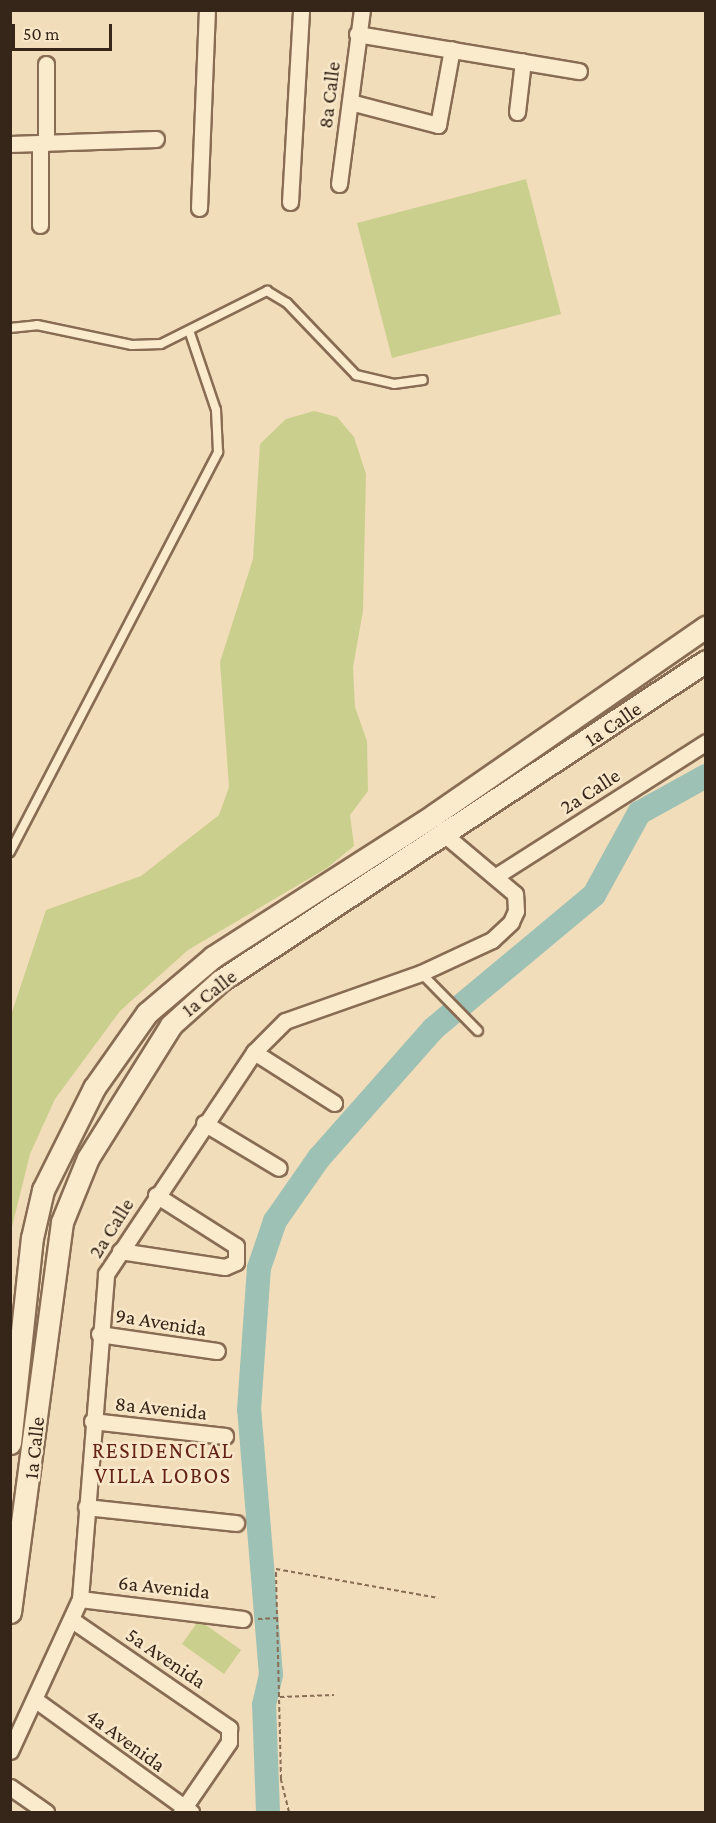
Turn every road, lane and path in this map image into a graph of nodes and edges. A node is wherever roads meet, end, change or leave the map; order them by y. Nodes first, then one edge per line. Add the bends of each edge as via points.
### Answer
1 (207, 10) edge
2 (301, 10) edge
3 (362, 10) edge
4 (357, 34) junction
5 (452, 49) junction
6 (523, 61) junction
7 (46, 64) dead end
8 (579, 71) dead end
9 (350, 102) junction
10 (517, 112) dead end
11 (156, 139) dead end
12 (43, 143) junction
13 (10, 144) edge
14 (339, 184) dead end
15 (290, 201) dead end
16 (199, 208) dead end
17 (40, 225) dead end
18 (10, 328) edge
19 (190, 333) junction
20 (423, 380) dead end
21 (705, 627) edge
22 (705, 662) edge
23 (705, 742) edge
24 (446, 835) junction
25 (10, 852) edge
26 (496, 876) junction
27 (421, 974) junction
28 (478, 1031) dead end
29 (254, 1052) junction
30 (334, 1103) dead end
31 (204, 1123) junction
32 (279, 1168) dead end
33 (156, 1195) junction
34 (120, 1251) junction
35 (99, 1334) junction
36 (216, 1351) dead end
37 (92, 1421) junction
38 (225, 1436) dead end
39 (10, 1443) edge
40 (86, 1508) junction
41 (236, 1523) dead end
42 (438, 1598) dead end
43 (80, 1599) junction
44 (10, 1612) edge
45 (279, 1618) junction
46 (248, 1619) joint
47 (72, 1620) junction
48 (333, 1695) dead end
49 (280, 1697) junction
50 (37, 1701) junction
51 (10, 1751) edge
52 (10, 1787) edge
53 (186, 1811) edge
54 (46, 1812) edge
55 (290, 1812) edge

1 - 16 street
2 - 15 street
3 - 4 street, 8a Calle
4 - 5 street
4 - 9 street, 8a Calle
5 - 6 street
5 - 9 street via 438,125
6 - 8 street
6 - 10 street
7 - 12 street
9 - 14 street, 8a Calle
11 - 12 street
12 - 13 street
12 - 17 street
18 - 19 lane via 77,330 132,345 161,344
19 - 20 lane via 267,291 287,303 356,375 394,384
19 - 25 lane via 216,410 219,452
21 - 39 main road, 1a Calle via 434,815 213,957 147,1013 94,1088 43,1190 32,1238
22 - 24 main road, 1a Calle
23 - 26 street, 2a Calle
24 - 26 street
24 - 44 main road, 1a Calle via 182,1011 88,1158 68,1201 57,1245
26 - 27 street, 2a Calle via 515,894 517,905 511,922 492,940
27 - 28 lane
27 - 29 street, 2a Calle via 285,1021
29 - 30 street
29 - 31 street, 2a Calle
31 - 32 street
31 - 33 street, 2a Calle
33 - 34 street, 2a Calle
33 - 34 street via 236,1245 237,1260 225,1267
34 - 35 street, 2a Calle via 106,1274
35 - 36 street, 9a Avenida
35 - 37 street, 2a Calle
37 - 38 street, 8a Avenida
37 - 40 street, 2a Calle
40 - 41 street
40 - 43 street, 2a Calle
42 - 45 path via 345,1586 282,1567 276,1569
43 - 46 street, 6a Avenida
43 - 47 street, 2a Calle
45 - 46 path
45 - 49 path
47 - 50 street, 2a Calle
47 - 53 street, 5a Avenida via 227,1725 231,1735
48 - 49 path
49 - 55 path via 281,1779
50 - 51 street, 2a Calle
50 - 53 street, 4a Avenida
52 - 54 street

